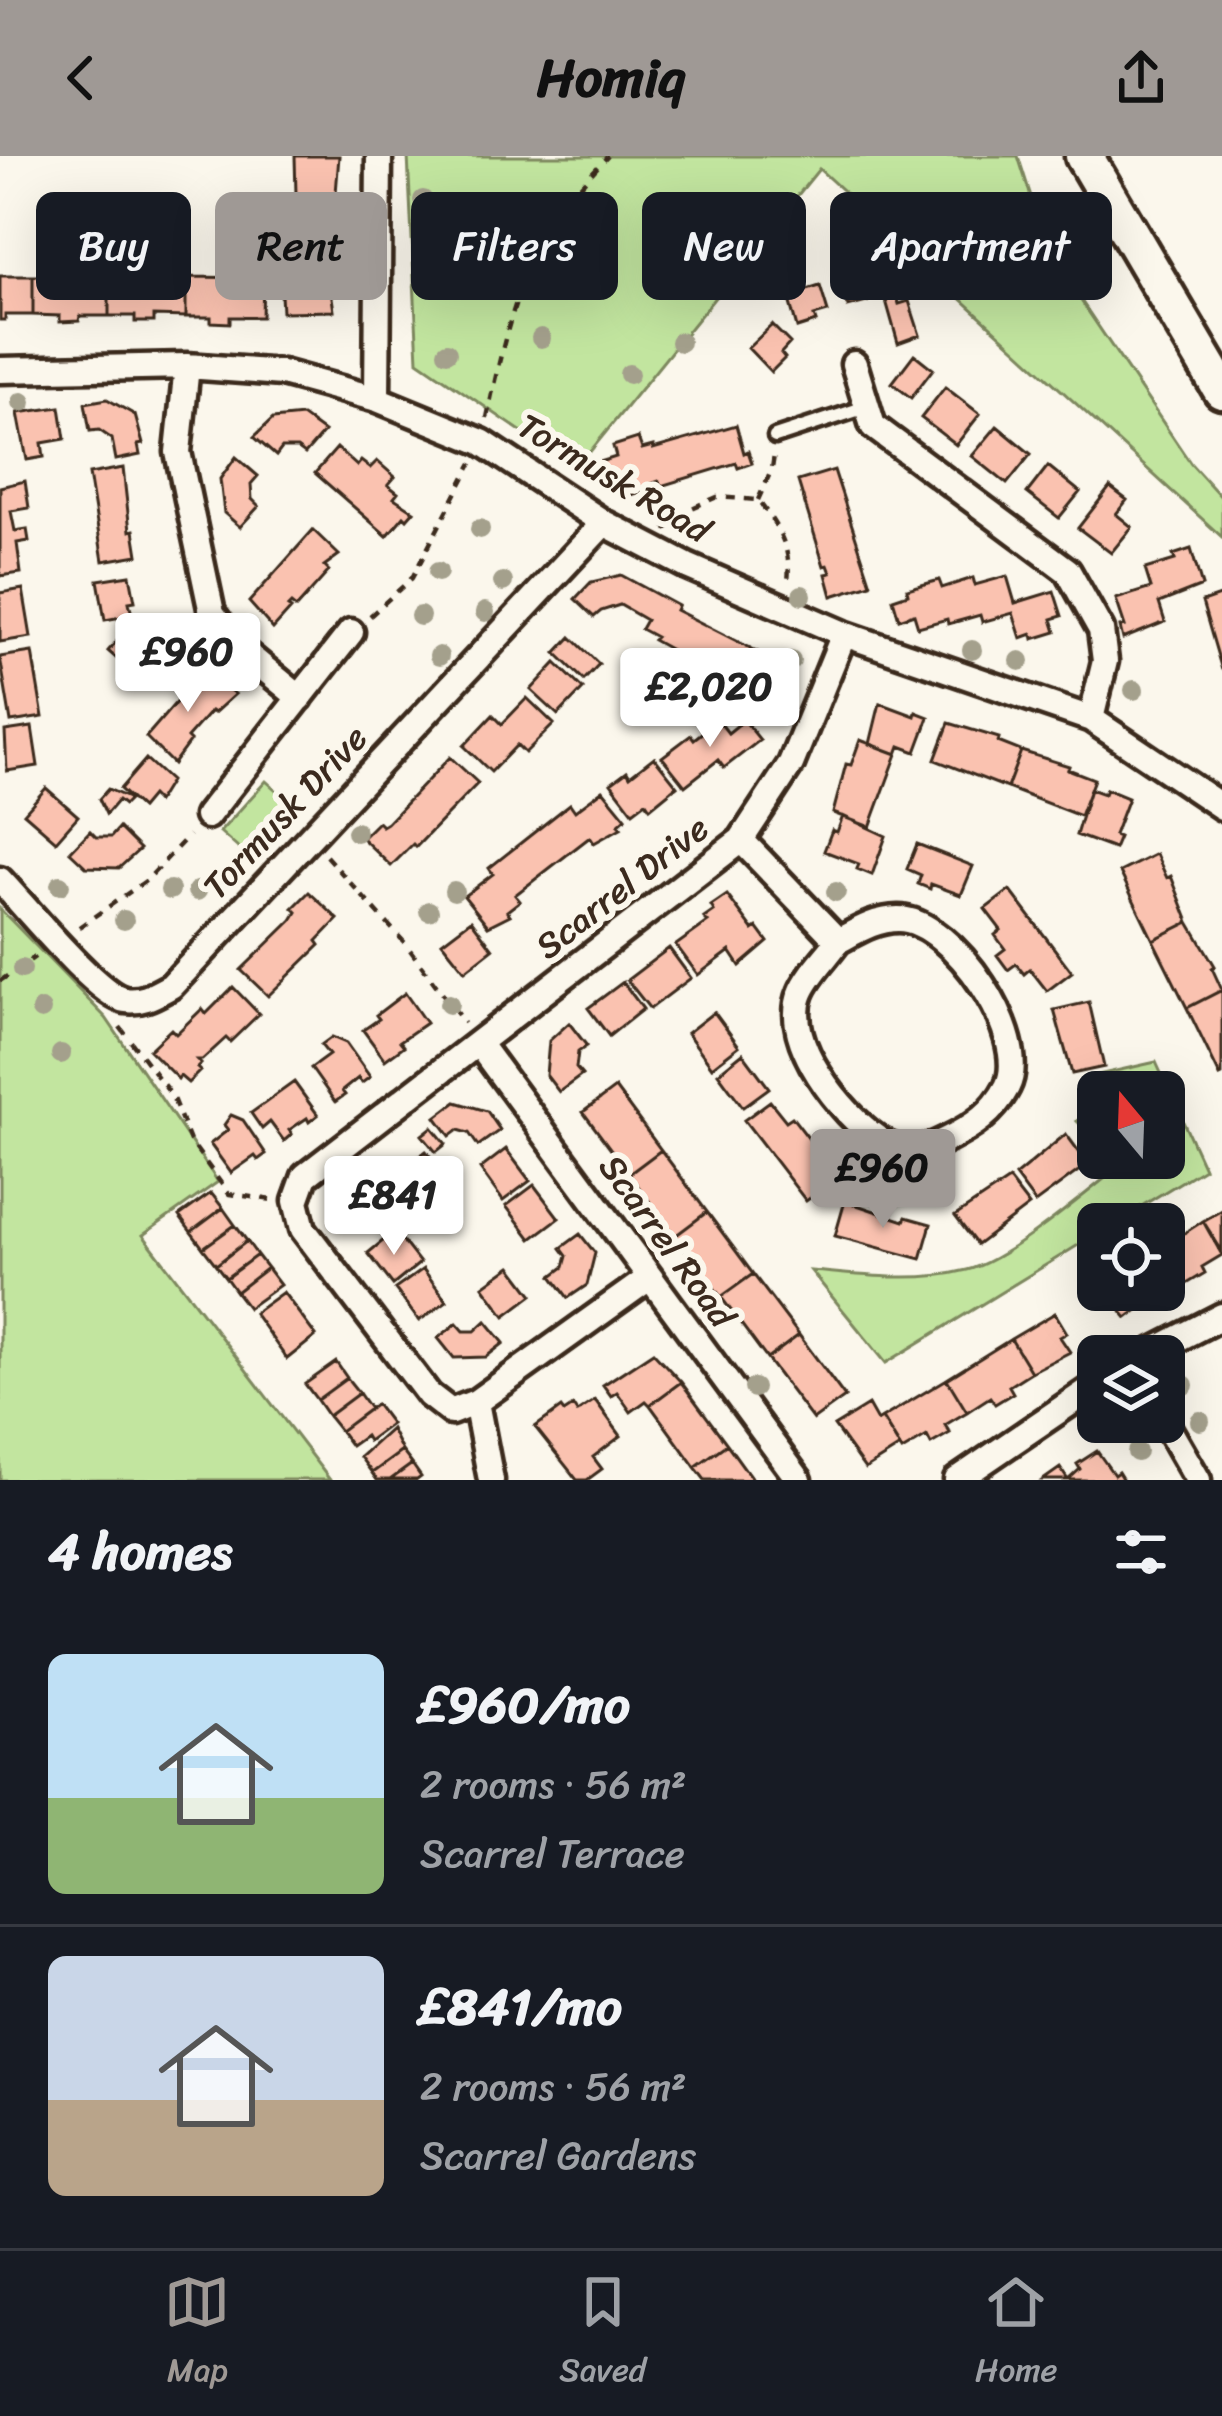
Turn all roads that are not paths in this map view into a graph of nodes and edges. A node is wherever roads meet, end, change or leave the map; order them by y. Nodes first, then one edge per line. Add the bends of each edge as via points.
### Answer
1 (379, 156) edge
2 (1084, 156) edge
3 (854, 364) dead end
4 (187, 366) junction
5 (0, 370) edge
6 (1222, 390) edge
7 (376, 399) junction
8 (867, 406) junction
9 (776, 437) road end
10 (604, 523) junction
11 (351, 632) road end
12 (844, 634) junction
13 (300, 698) junction
14 (1091, 719) junction
15 (1222, 807) edge
16 (207, 816) road end
17 (741, 840) junction
18 (0, 880) edge
19 (838, 941) junction
20 (478, 1043) junction
21 (649, 1278) junction
22 (1222, 1316) edge
23 (1185, 1335) edge
24 (1077, 1398) edge
25 (476, 1402) junction
26 (1177, 1443) edge
27 (491, 1480) edge
28 (799, 1480) edge
29 (957, 1480) edge
30 (1198, 1480) edge

1 - 7 street
2 - 6 street
3 - 8 street
4 - 5 street, Tormusk Road
4 - 7 street, Tormusk Road via 282,373
4 - 13 street via 178,452 212,613 237,646
7 - 10 street, Tormusk Road via 482,442
8 - 9 lane
8 - 14 street via 873,426 1068,571 1101,630 1105,661
10 - 12 street, Tormusk Road
10 - 18 street, Tormusk Drive via 171,986 121,1000
11 - 13 street
12 - 14 street, Tormusk Road
12 - 17 street, Scarrel Drive via 791,764
13 - 16 street
14 - 15 street, Tormusk Road
17 - 19 street
17 - 20 street, Scarrel Drive
19 - 19 street via 800,995 798,1021 814,1067 851,1120 893,1150 922,1152 982,1122 1008,1085 1013,1056 990,992 938,936 902,918
20 - 21 street, Scarrel Road
20 - 25 street, Scarrel Drive via 305,1176 297,1204 303,1229 429,1396 451,1412
21 - 25 street
21 - 28 street, Scarrel Road
22 - 23 street
24 - 29 street
25 - 27 street
26 - 30 street

